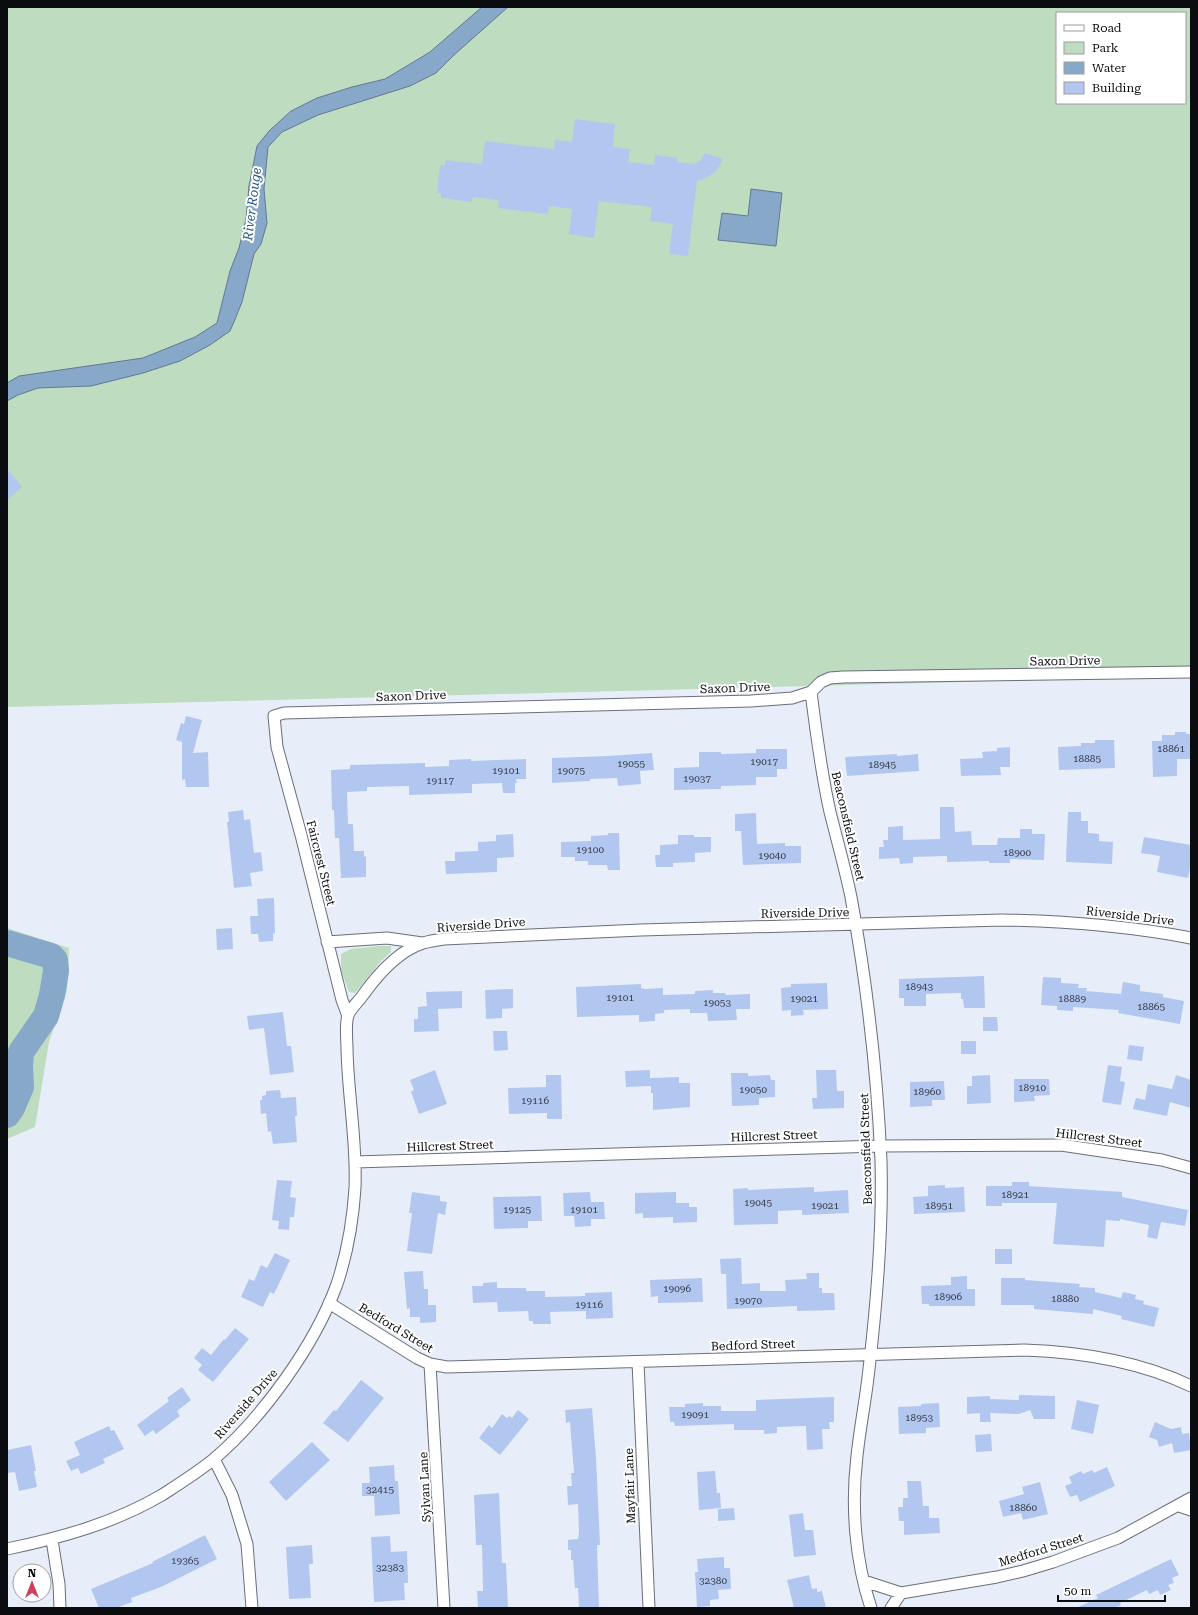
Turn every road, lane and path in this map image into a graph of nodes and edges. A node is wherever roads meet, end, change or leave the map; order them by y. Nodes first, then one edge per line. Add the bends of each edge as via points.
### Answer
1 (1191, 672) edge
2 (811, 692) junction
3 (274, 716) joint
4 (856, 925) junction
5 (1191, 938) edge
6 (327, 942) junction
7 (422, 943) junction
8 (348, 1016) junction
9 (880, 1146) junction
10 (355, 1162) junction
11 (1191, 1168) edge
12 (329, 1303) junction
13 (871, 1354) junction
14 (638, 1362) junction
15 (430, 1364) junction
16 (1191, 1386) edge
17 (214, 1459) junction
18 (1191, 1498) edge
19 (1180, 1506) junction
20 (1191, 1510) edge
21 (52, 1540) junction
22 (7, 1549) edge
23 (864, 1581) junction
24 (902, 1593) junction
25 (60, 1608) edge
26 (252, 1608) edge
27 (444, 1608) edge
28 (649, 1608) edge
29 (871, 1608) edge
30 (891, 1608) edge

1 - 2 street, Saxon Drive via 843,677 830,678
2 - 3 street, Saxon Drive via 792,698 752,701 284,713
2 - 4 street, Beaconsfield Street via 822,771
3 - 6 street, Faircrest Street via 277,747
4 - 5 street, Riverside Drive via 1050,920 1140,929
4 - 7 street, Riverside Drive via 513,936 444,939
4 - 9 street, Beaconsfield Street via 870,1016
6 - 7 street via 388,938
6 - 8 street, Faircrest Street
7 - 8 street, Riverside Drive via 390,964
8 - 10 street, Riverside Drive via 348,1063
9 - 10 street, Hillcrest Street
9 - 11 street, Hillcrest Street via 1061,1145 1162,1160
9 - 13 street, Beaconsfield Street via 880,1249
10 - 12 street, Riverside Drive via 349,1236
12 - 15 street, Bedford Street
12 - 17 street, Riverside Drive via 304,1352 275,1393 246,1428
13 - 14 street, Bedford Street
13 - 16 street, Bedford Street via 1050,1351 1118,1361 1148,1369
13 - 23 street, Beaconsfield Street via 857,1457 854,1509
14 - 15 street, Bedford Street via 447,1367
14 - 28 street, Mayfair Lane
15 - 27 street, Sylvan Lane
17 - 21 street, Riverside Drive via 161,1495 122,1515
17 - 26 street via 232,1495 247,1544
18 - 19 street, Medford Street
19 - 20 street
19 - 24 street, Medford Street via 1118,1538 1053,1562 997,1577
21 - 22 street, Riverside Drive
21 - 25 street
23 - 24 street, Medford Street
23 - 29 street, Beaconsfield Street
24 - 30 street

